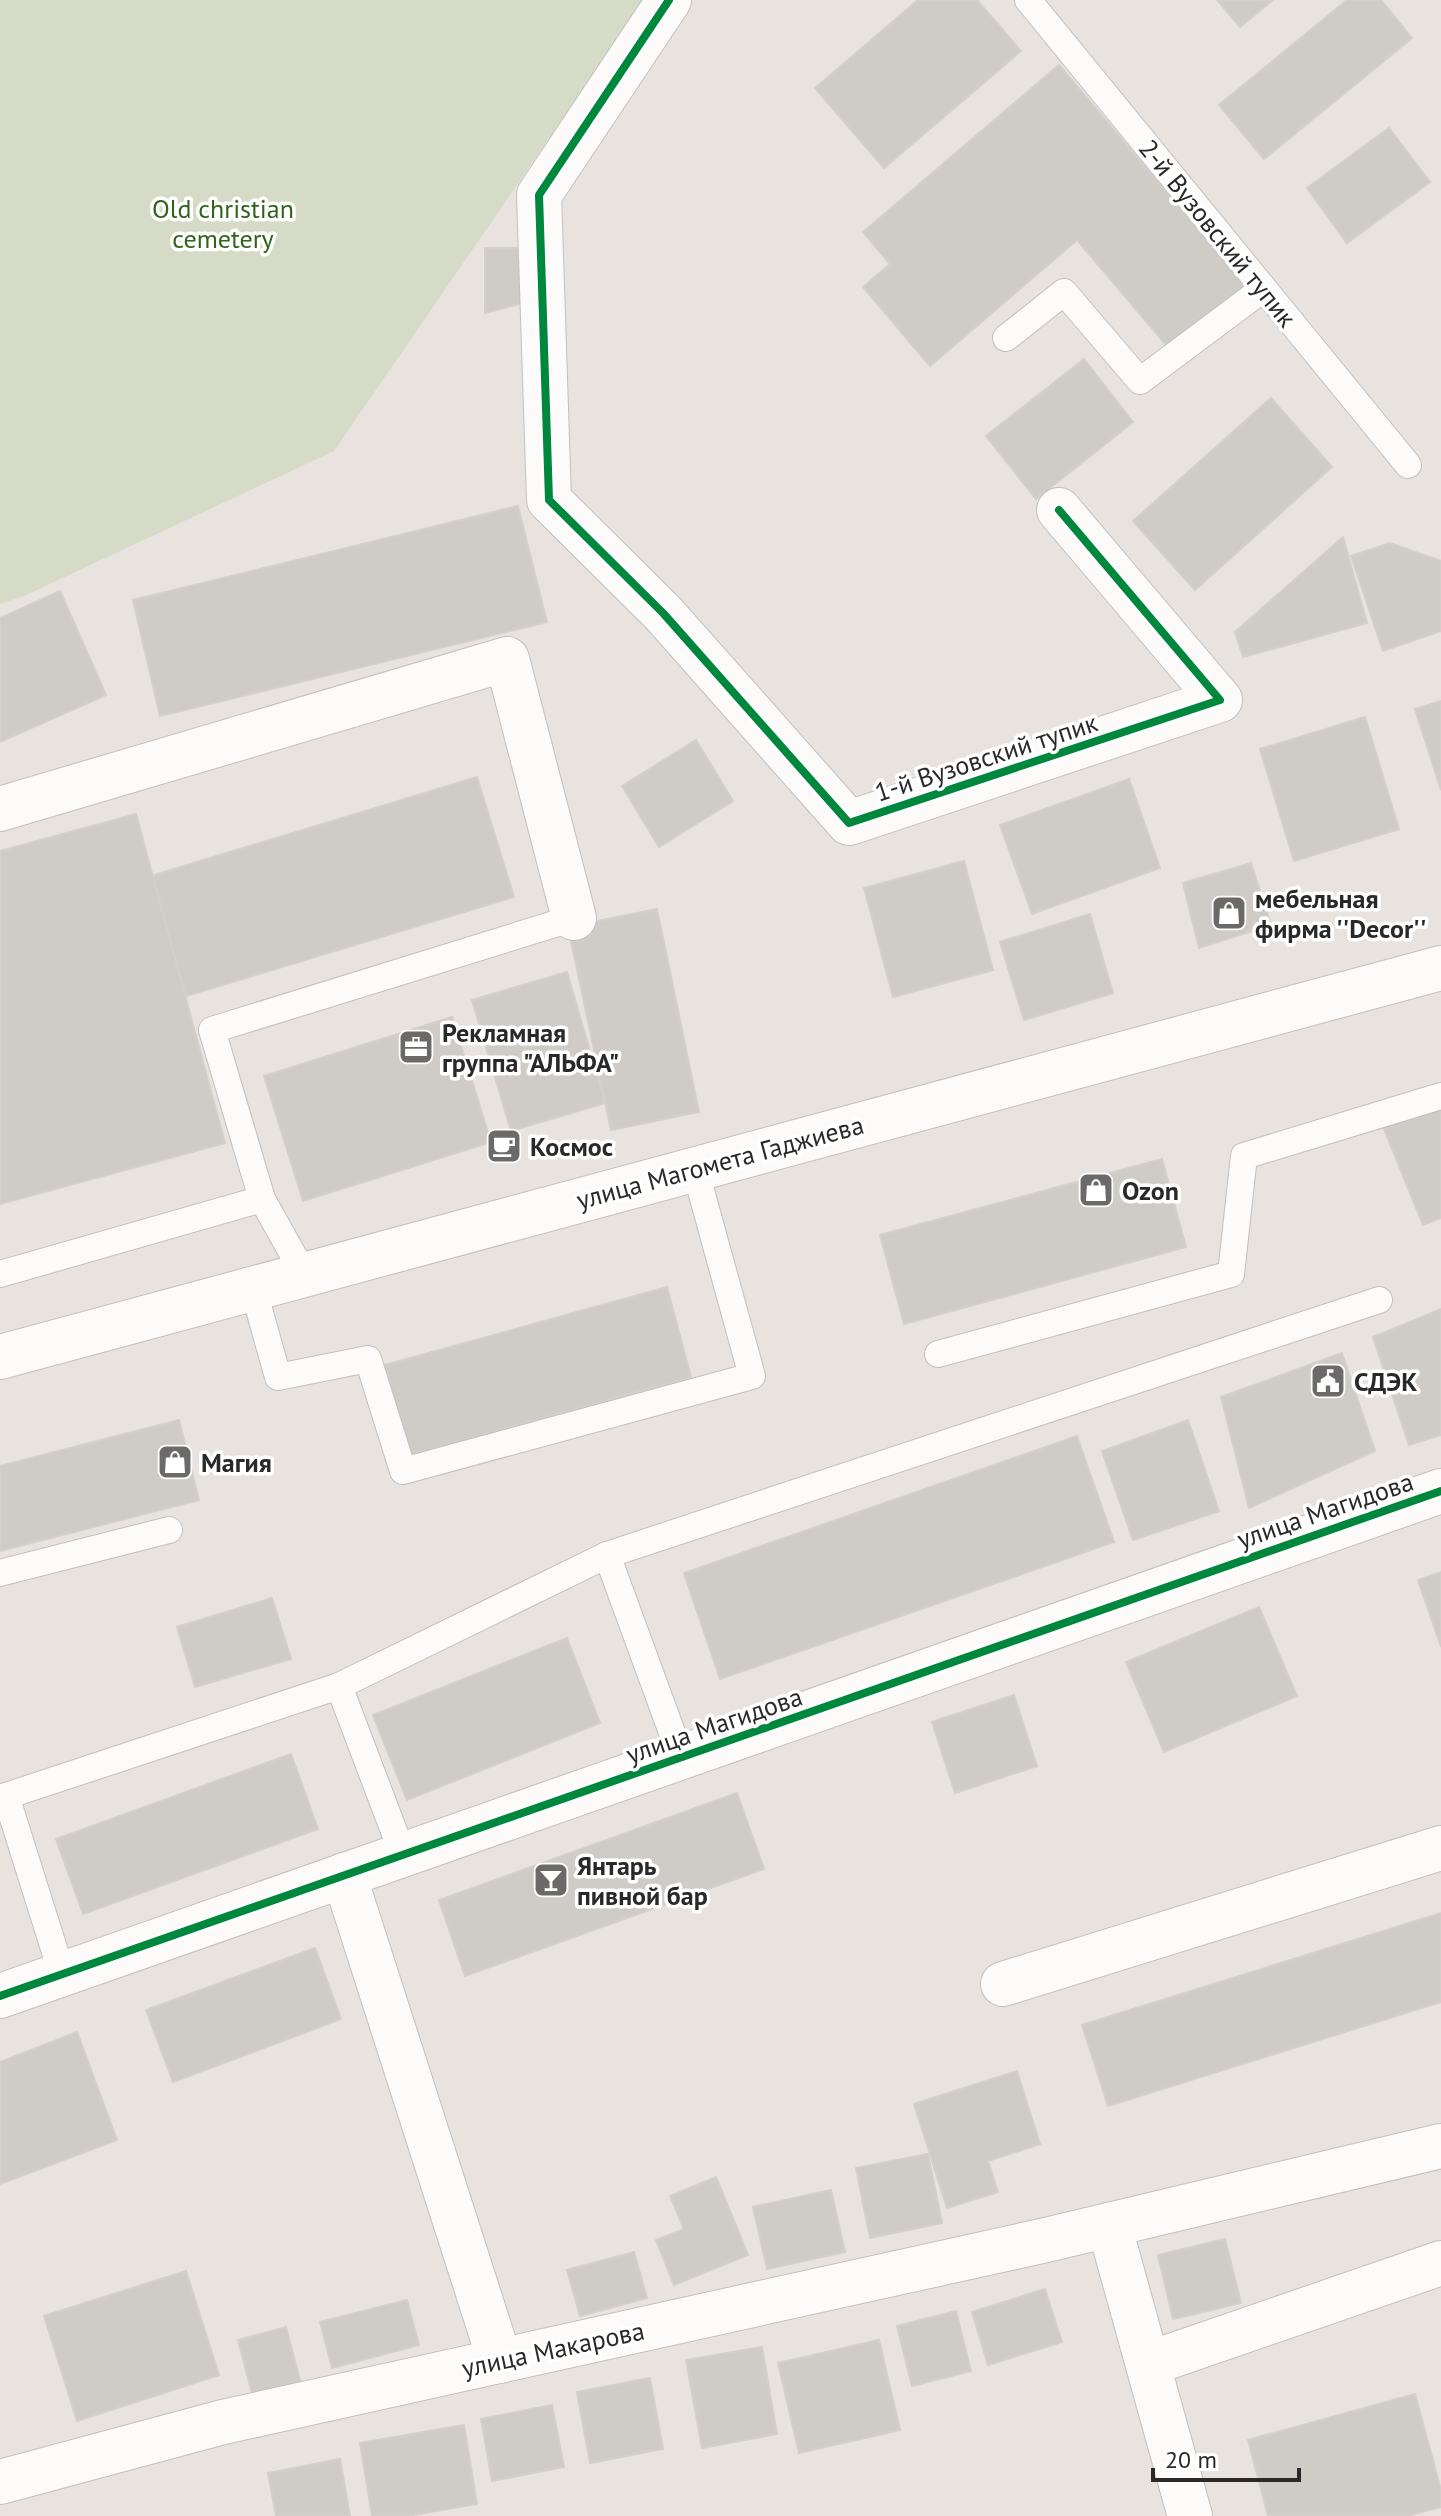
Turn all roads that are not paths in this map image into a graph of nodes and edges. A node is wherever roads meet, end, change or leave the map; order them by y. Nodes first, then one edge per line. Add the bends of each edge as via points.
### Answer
1 (669, 0) edge
2 (1028, 0) edge
3 (1263, 289) junction
4 (1006, 338) dead end
5 (1408, 465) dead end
6 (1059, 510) dead end
7 (0, 809) edge
8 (574, 918) joint
9 (1441, 968) edge
10 (1441, 981) edge
11 (1441, 1096) edge
12 (696, 1174) junction
13 (262, 1199) junction
14 (0, 1274) edge
15 (304, 1274) junction
16 (253, 1293) junction
17 (1379, 1300) dead end
18 (938, 1354) dead end
19 (0, 1357) edge
20 (0, 1368) edge
21 (1441, 1491) edge
22 (169, 1530) dead end
23 (607, 1555) junction
24 (0, 1573) edge
25 (339, 1686) junction
26 (681, 1757) junction
27 (3, 1797) edge
28 (1441, 1848) edge
29 (403, 1855) junction
30 (344, 1875) junction
31 (62, 1974) junction
32 (1003, 1984) dead end
33 (0, 1996) edge
34 (1441, 2146) edge
35 (1109, 2225) junction
36 (1441, 2263) edge
37 (500, 2361) junction
38 (1148, 2364) junction
39 (0, 2482) edge
40 (1190, 2516) edge

1 - 6 street, 1-й Вузовский тупик via 539,195 549,500 663,613 849,823 1220,700
2 - 3 lane, 2-й Вузовский тупик
3 - 4 lane via 1140,381 1064,292
3 - 5 lane, 2-й Вузовский тупик
7 - 8 street via 507,659
8 - 13 lane via 212,1030
9 - 12 street, улица Магомета Гаджиева
10 - 12 street, улица Магомета Гаджиева
11 - 18 lane via 1244,1156 1231,1274
12 - 15 street, улица Магомета Гаджиева
12 - 16 street, улица Магомета Гаджиева
12 - 16 lane via 752,1376 418,1467 403,1471 368,1359 278,1377
13 - 14 lane
13 - 15 lane
15 - 16 street, улица Магомета Гаджиева
16 - 19 street, улица Магомета Гаджиева
16 - 20 street, улица Магомета Гаджиева
17 - 23 lane
21 - 26 street, улица Магидова
22 - 24 lane
23 - 25 lane
23 - 26 lane
25 - 27 lane
25 - 29 lane
26 - 29 street, улица Магидова
27 - 31 lane
28 - 32 street
29 - 30 street, улица Магидова
30 - 31 street, улица Магидова
30 - 37 street
31 - 33 street, улица Магидова
34 - 35 street, улица Макарова
35 - 37 street, улица Макарова
35 - 38 street
36 - 38 street
37 - 39 street, улица Макарова via 223,2422
38 - 40 street

